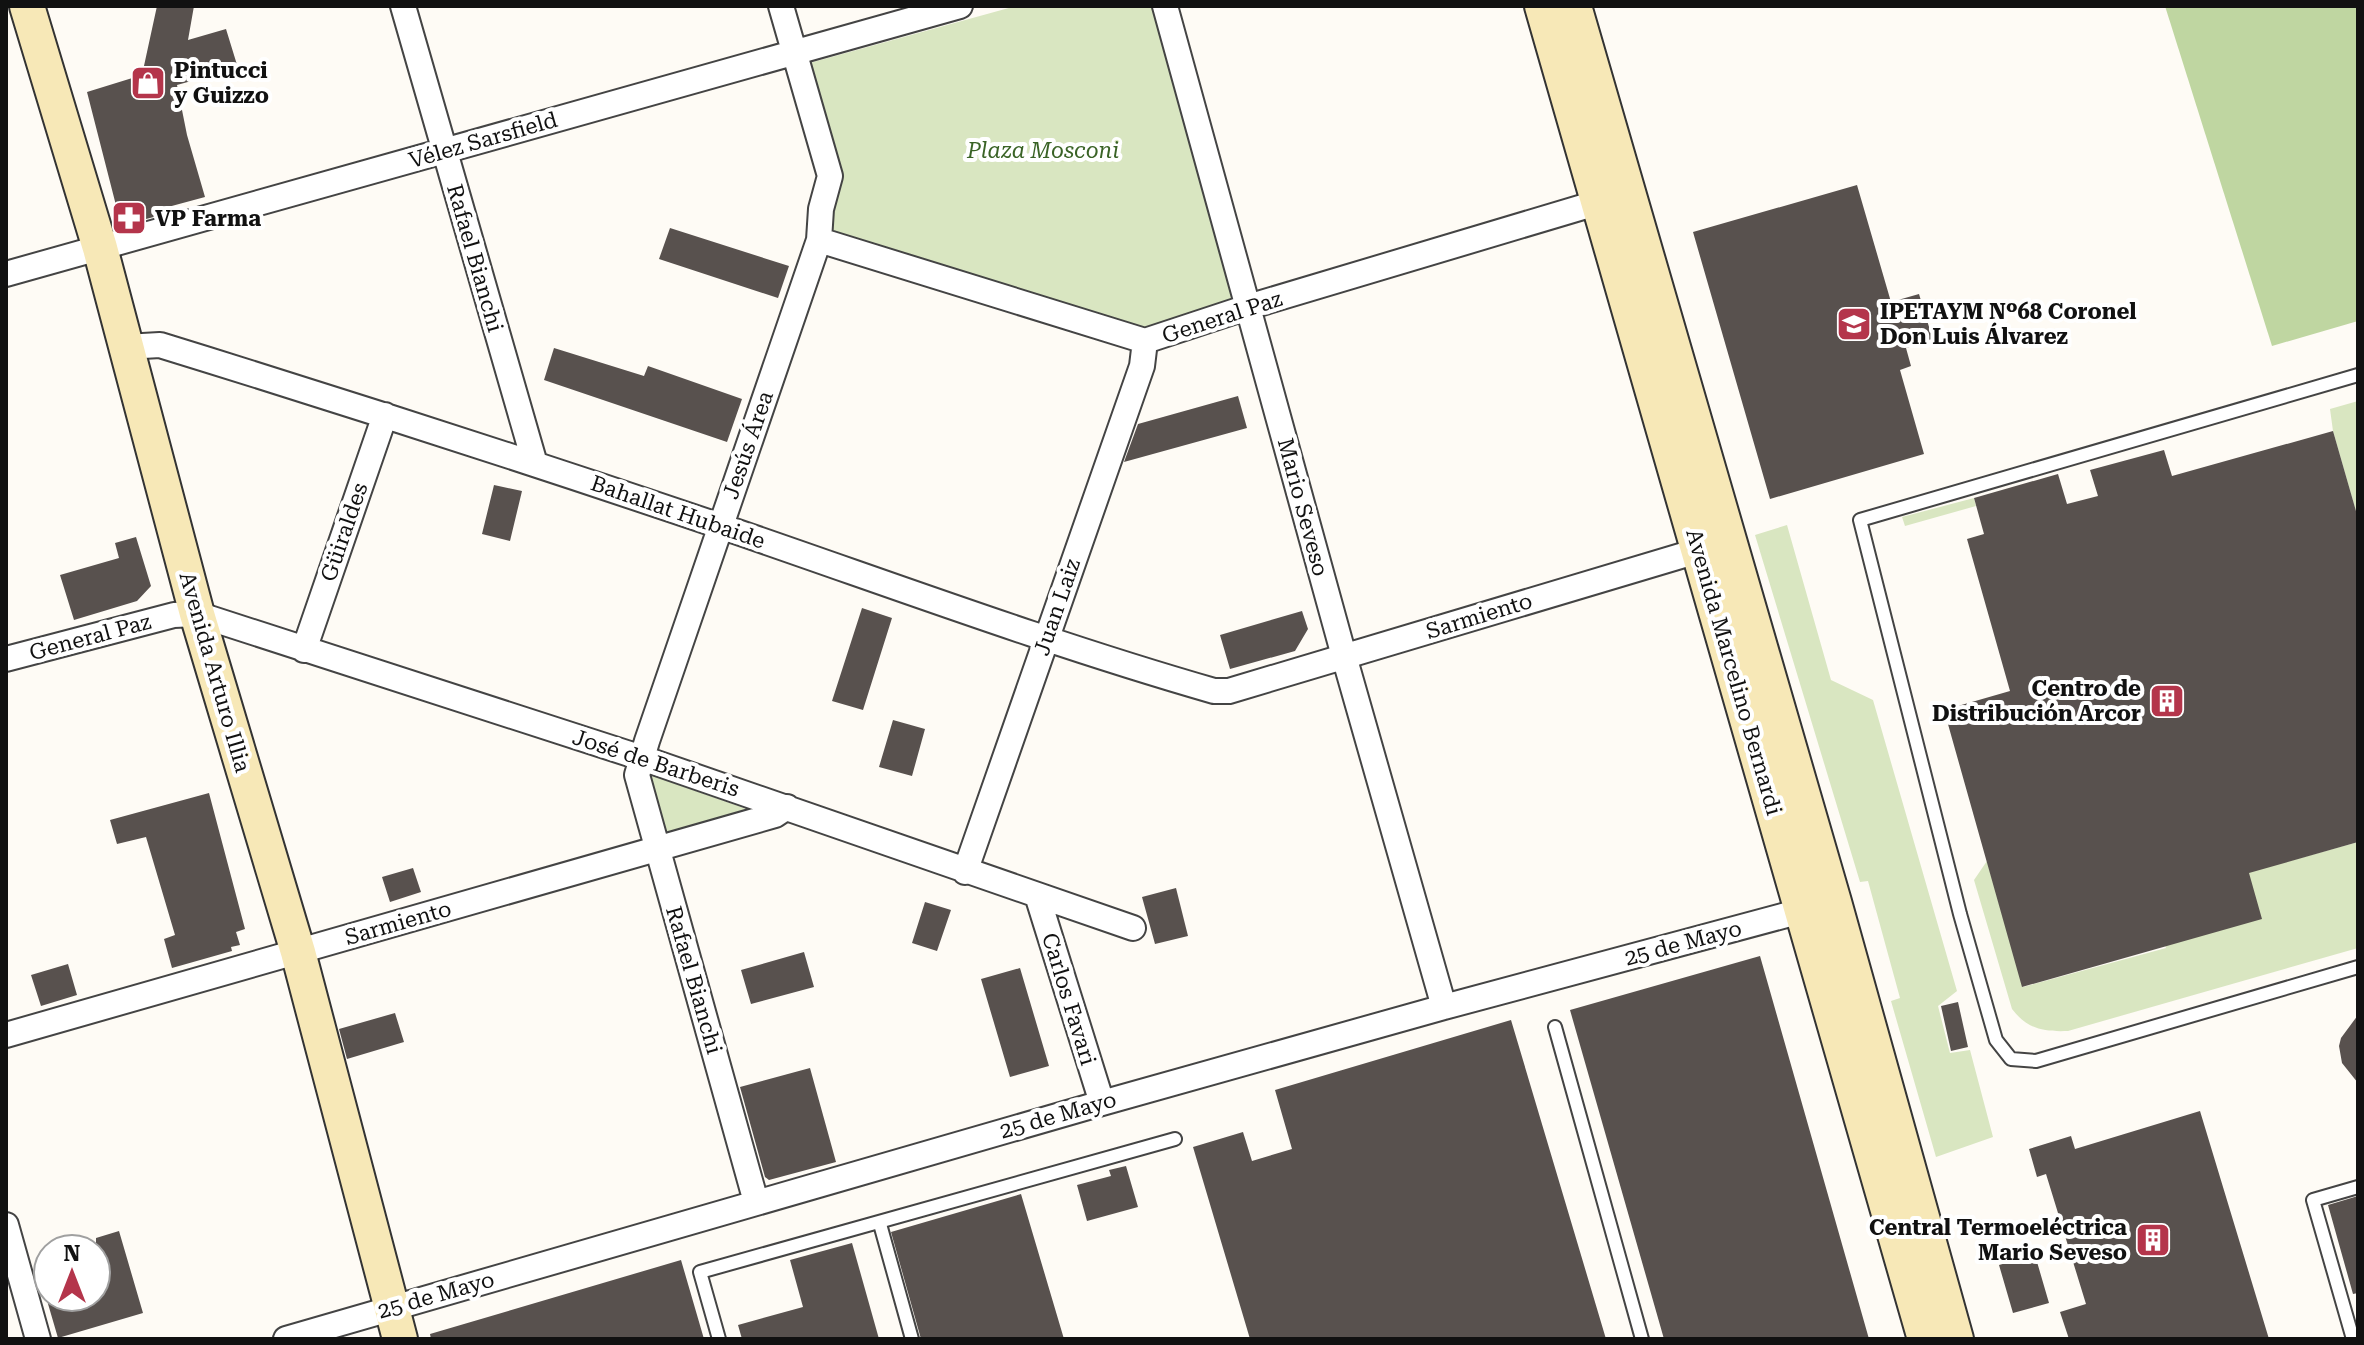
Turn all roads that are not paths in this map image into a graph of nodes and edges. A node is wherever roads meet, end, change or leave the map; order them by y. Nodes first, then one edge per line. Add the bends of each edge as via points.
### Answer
1 (27, 6) edge
2 (403, 6) edge
3 (781, 6) edge
4 (960, 6) edge
5 (1165, 6) edge
6 (1542, 6) edge
7 (1574, 6) edge
8 (793, 53) junction
9 (444, 151) junction
10 (1612, 198) junction
11 (819, 240) junction
12 (100, 248) junction
13 (6, 274) edge
14 (1248, 307) junction
15 (1145, 341) junction
16 (125, 347) junction
17 (2358, 375) edge
18 (385, 415) junction
19 (535, 464) junction
20 (720, 526) junction
21 (1715, 546) junction
22 (186, 615) junction
23 (1045, 638) junction
24 (304, 650) junction
25 (1344, 656) junction
26 (6, 659) edge
27 (1229, 691) joint
28 (642, 758) junction
29 (787, 807) junction
30 (658, 849) junction
31 (965, 872) junction
32 (1037, 895) junction
33 (1818, 906) junction
34 (1133, 928) dead end
35 (298, 952) junction
36 (2358, 967) edge
37 (1444, 1007) junction
38 (1555, 1027) dead end
39 (6, 1035) edge
40 (1102, 1103) junction
41 (1175, 1139) dead end
42 (2358, 1187) edge
43 (756, 1202) junction
44 (880, 1224) junction
45 (6, 1225) edge
46 (395, 1323) edge
47 (38, 1339) edge
48 (286, 1339) edge
49 (719, 1339) edge
50 (912, 1339) edge
51 (1642, 1339) edge
52 (1925, 1339) edge
53 (1956, 1339) edge
54 (2353, 1339) edge

1 - 12 main road, Avenida Arturo Illia
2 - 9 street, Rafael Bianchi
3 - 8 street
4 - 8 street, Vélez Sarsfield
5 - 14 street, Mario Seveso
6 - 10 main road, Avenida Marcelino Bernardi
7 - 10 main road, Avenida Marcelino Bernardi
8 - 9 street, Vélez Sarsfield
8 - 11 street, Jesús Área via 830,176
9 - 12 street, Vélez Sarsfield
9 - 19 street, Rafael Bianchi
10 - 14 street, General Paz
10 - 21 main road, Avenida Marcelino Bernardi
11 - 15 street, General Paz
11 - 20 street, Jesús Área
12 - 13 street, Vélez Sarsfield
12 - 16 main road, Avenida Arturo Illia
14 - 15 street, General Paz
14 - 25 street, Mario Seveso
15 - 23 street, Juan Laiz via 1142,366
16 - 18 street, Bahallat Hubaide via 160,345
16 - 22 main road, Avenida Arturo Illia
17 - 36 lane via 1860,520 1960,914 1996,1040 2011,1059 2036,1061
18 - 19 street, Bahallat Hubaide
18 - 24 street, Güiraldes
19 - 20 street, Bahallat Hubaide
20 - 23 street, Bahallat Hubaide
20 - 28 street, Jesús Área
21 - 25 street, Sarmiento
21 - 33 main road, Avenida Marcelino Bernardi
22 - 24 street, José de Barberis
22 - 26 street, General Paz
22 - 35 main road, Avenida Arturo Illia
23 - 27 street, Bahallat Hubaide via 1214,691
23 - 31 street, Juan Laiz
24 - 28 street, José de Barberis
25 - 27 street, Sarmiento
25 - 37 street, Mario Seveso
28 - 29 street, José de Barberis
28 - 30 street, Rafael Bianchi via 638,782
29 - 30 street, Sarmiento
29 - 31 street, José de Barberis
30 - 35 street, Sarmiento
30 - 43 street, Rafael Bianchi
31 - 32 street, José de Barberis
32 - 34 street, José de Barberis
32 - 40 street, Carlos Favari
33 - 37 street, 25 de Mayo
33 - 52 main road, Avenida Marcelino Bernardi
33 - 53 main road, Avenida Marcelino Bernardi
35 - 39 street, Sarmiento
35 - 46 main road, Avenida Arturo Illia
37 - 40 street, 25 de Mayo
38 - 51 lane
40 - 43 street, 25 de Mayo
41 - 44 lane
42 - 54 lane via 2313,1200
43 - 46 street, 25 de Mayo
44 - 49 lane via 700,1272
44 - 50 lane
45 - 47 street
46 - 48 street, 25 de Mayo

